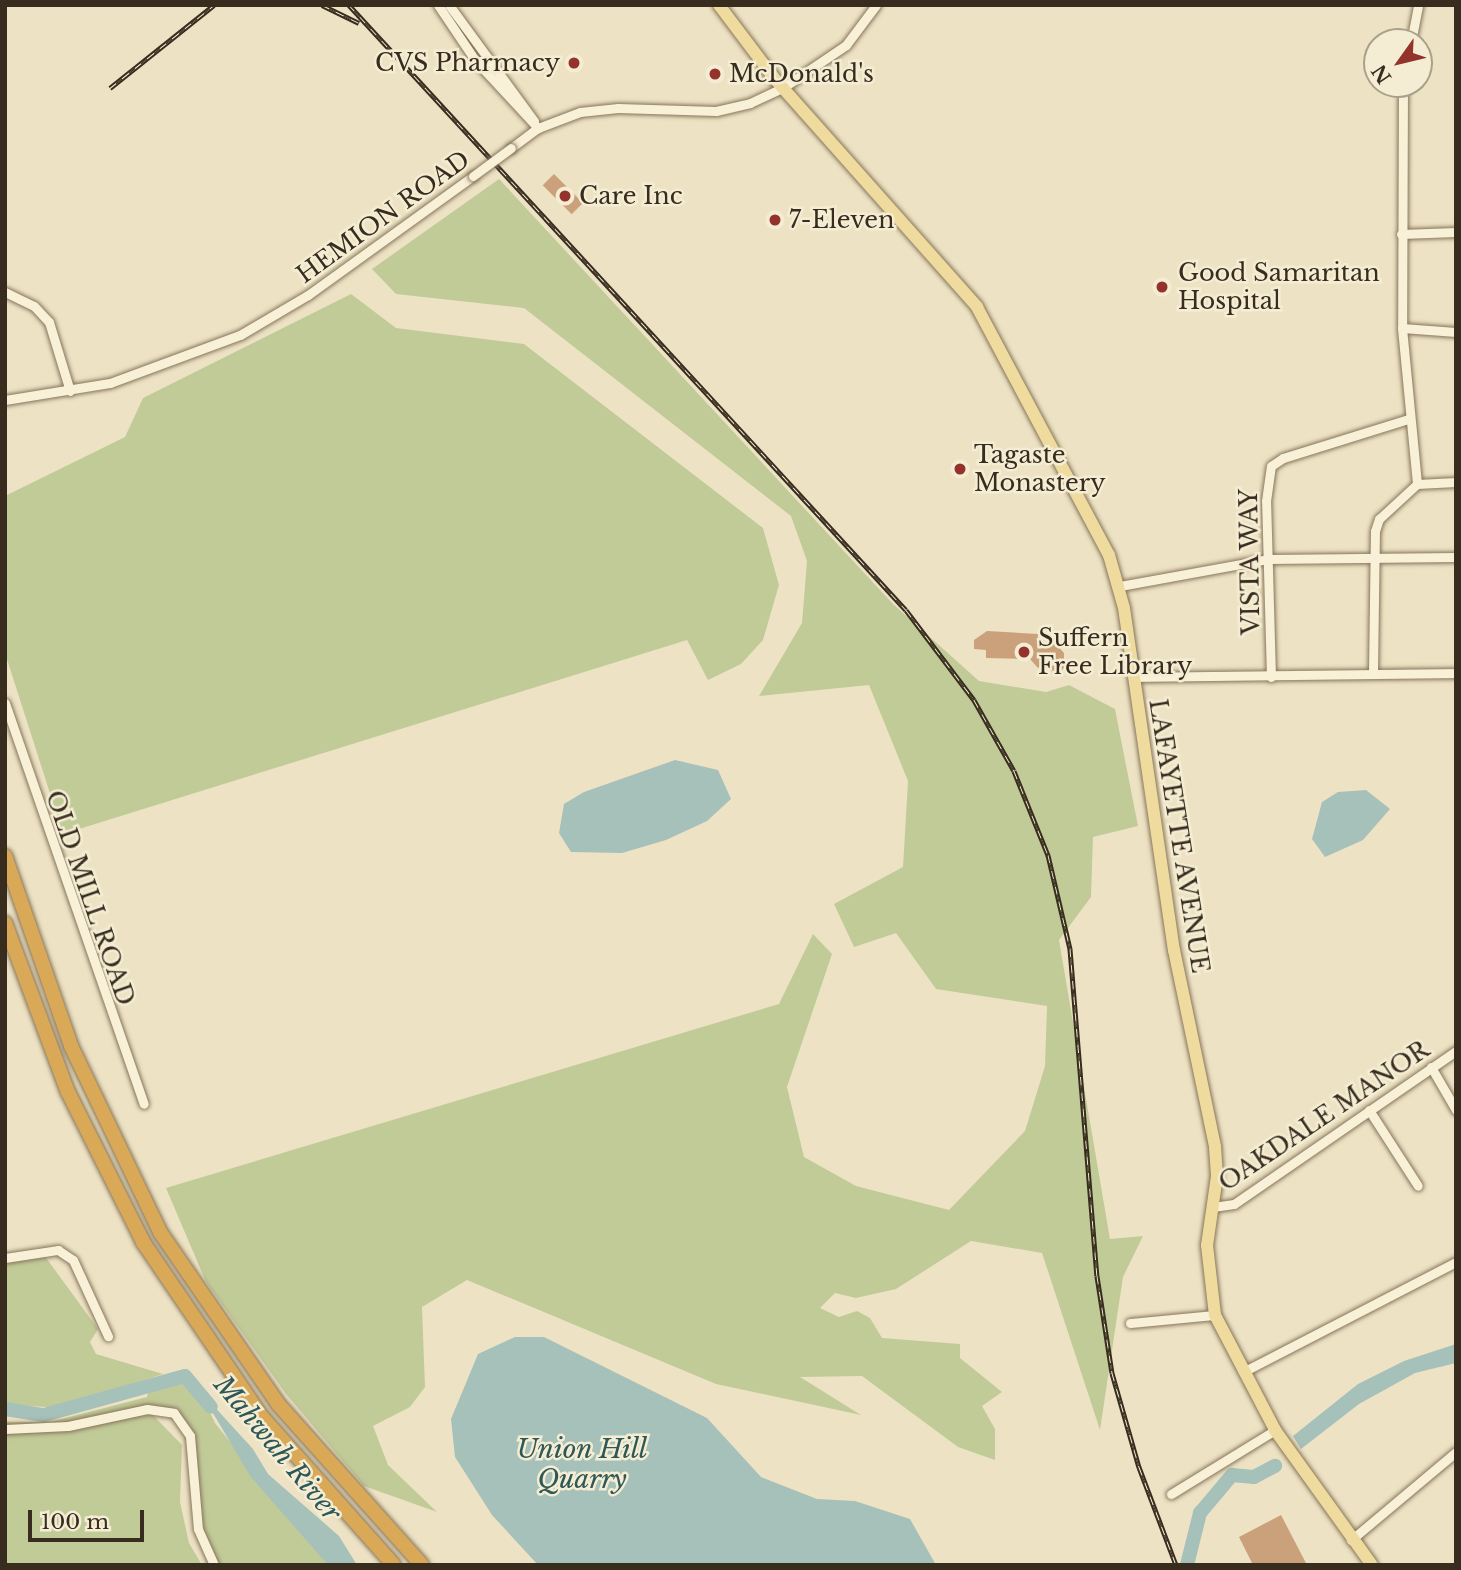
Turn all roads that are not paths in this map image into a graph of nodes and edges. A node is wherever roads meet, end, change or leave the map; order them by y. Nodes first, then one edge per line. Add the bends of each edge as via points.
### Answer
1 (438, 5) edge
2 (449, 5) edge
3 (719, 5) edge
4 (876, 5) edge
5 (1418, 5) edge
6 (1414, 28) edge
7 (784, 88) junction
8 (1403, 98) edge
9 (538, 128) junction
10 (1456, 232) edge
11 (1401, 234) junction
12 (5, 292) edge
13 (1402, 328) junction
14 (1456, 332) edge
15 (70, 391) junction
16 (5, 400) edge
17 (1408, 419) junction
18 (1456, 482) edge
19 (1417, 484) junction
20 (1456, 557) edge
21 (1375, 558) junction
22 (1268, 559) junction
23 (1120, 586) junction
24 (1373, 672) junction
25 (1456, 673) edge
26 (1133, 677) junction
27 (1271, 677) junction
28 (5, 703) edge
29 (5, 856) edge
30 (5, 923) edge
31 (1456, 1051) edge
32 (1432, 1067) junction
33 (144, 1104) dead end
34 (1369, 1110) junction
35 (1456, 1110) edge
36 (1419, 1186) dead end
37 (1213, 1207) junction
38 (5, 1258) edge
39 (1456, 1262) edge
40 (1215, 1315) junction
41 (1130, 1323) dead end
42 (108, 1336) dead end
43 (1243, 1372) junction
44 (5, 1429) edge
45 (1275, 1430) junction
46 (1454, 1455) edge
47 (1171, 1494) dead end
48 (1351, 1540) junction
49 (214, 1565) edge
50 (394, 1565) edge
51 (422, 1565) edge
52 (1372, 1565) edge

1 - 9 street via 475,60
2 - 9 street
3 - 7 main road, LAFAYETTE AVENUE
4 - 7 street, HEMION ROAD via 846,45
5 - 6 street
7 - 9 street, HEMION ROAD via 716,111 600,109
7 - 23 main road, LAFAYETTE AVENUE via 977,307 1096,528
8 - 11 street
9 - 15 street, HEMION ROAD, bridge via 273,317 194,355
10 - 11 street
11 - 13 street
12 - 15 street via 34,306 48,322
13 - 14 street
13 - 17 street
15 - 16 street, HEMION ROAD
17 - 19 street
17 - 22 street, VISTA WAY via 1283,458 1271,466
18 - 19 street
19 - 21 street via 1379,519
20 - 21 street
21 - 22 street
21 - 24 street
22 - 23 street
22 - 27 street, VISTA WAY
23 - 26 main road, LAFAYETTE AVENUE
24 - 25 street
24 - 27 street
26 - 27 street
26 - 37 main road, LAFAYETTE AVENUE via 1174,950 1215,1147
28 - 33 street, OLD MILL ROAD
29 - 51 highway via 71,1046 160,1232 278,1404
30 - 50 highway via 68,1092 149,1251 262,1416
31 - 32 street, OAKDALE MANOR
32 - 34 street, OAKDALE MANOR
32 - 35 street
34 - 36 street
34 - 37 street, OAKDALE MANOR via 1234,1204
37 - 40 main road, LAFAYETTE AVENUE via 1208,1280
38 - 42 street via 58,1250 73,1260
39 - 43 street
40 - 41 street
40 - 43 main road, LAFAYETTE AVENUE
43 - 45 main road, LAFAYETTE AVENUE
44 - 49 street via 68,1426 146,1409 174,1413 190,1436 198,1529
45 - 47 street
45 - 48 main road, LAFAYETTE AVENUE
46 - 48 street
48 - 52 main road, LAFAYETTE AVENUE

